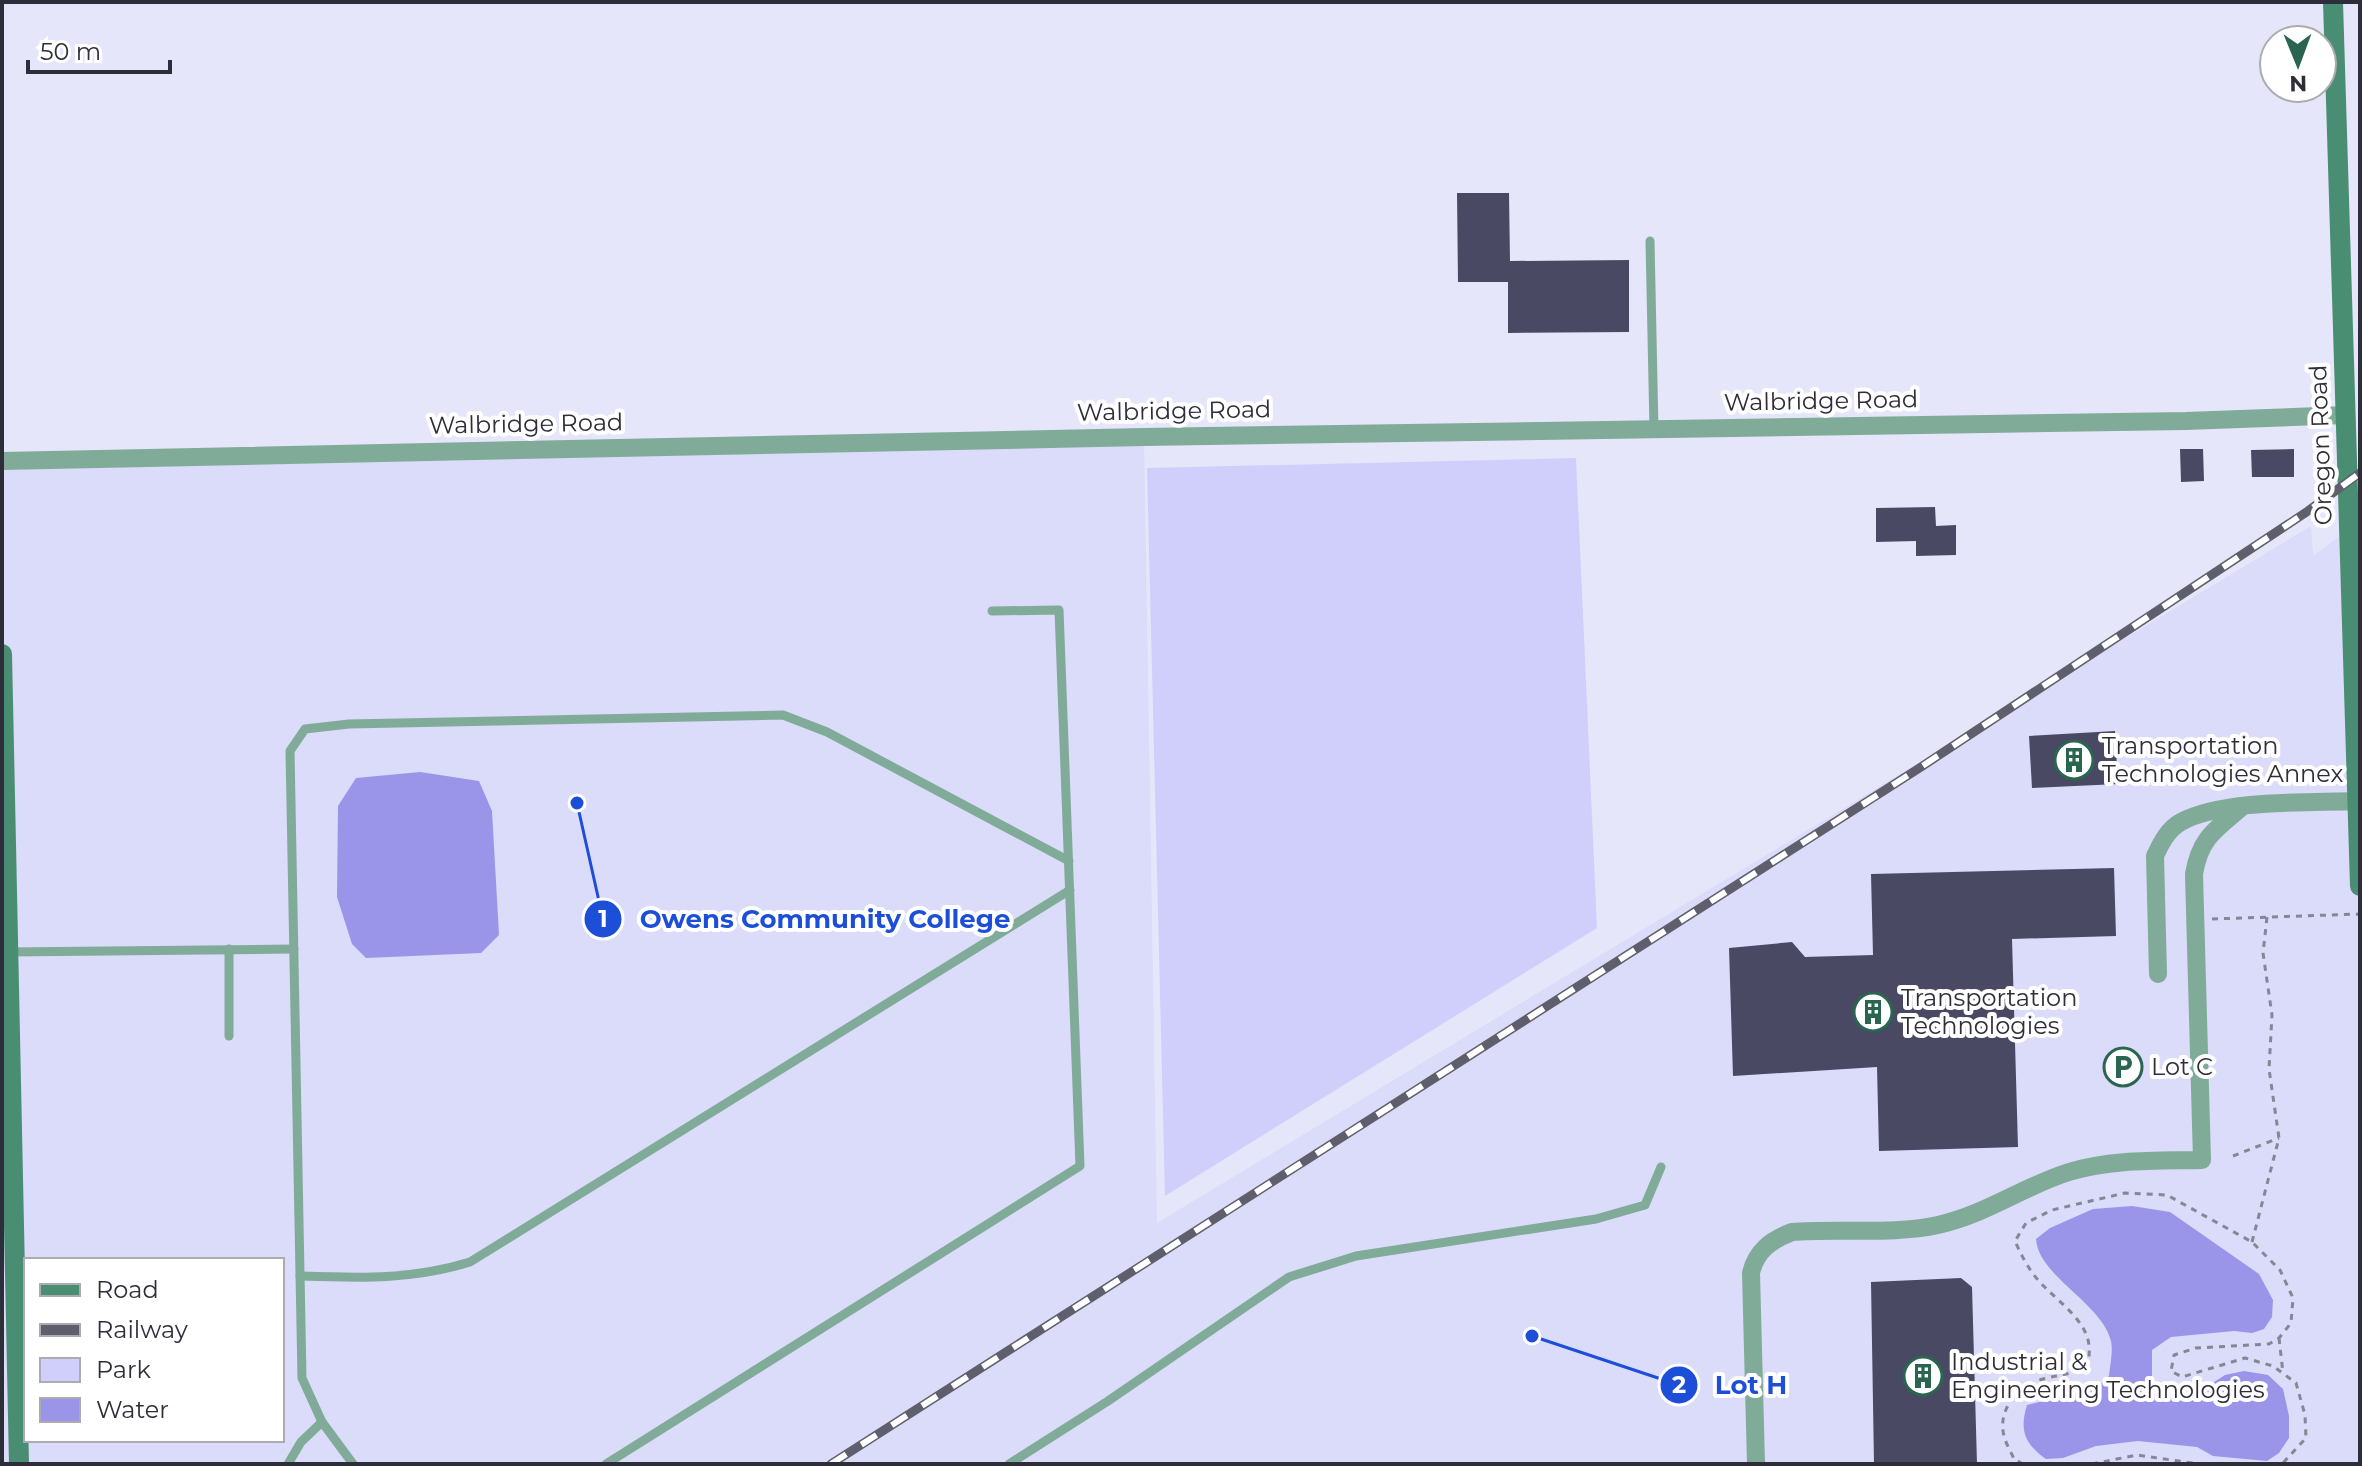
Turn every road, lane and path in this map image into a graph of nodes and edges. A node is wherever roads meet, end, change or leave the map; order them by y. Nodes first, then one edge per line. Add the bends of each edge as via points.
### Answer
1 (2333, 2) edge
2 (1650, 241) dead end
3 (2346, 415) junction
4 (1654, 430) junction
5 (2, 461) edge
6 (992, 611) dead end
7 (2, 654) edge
8 (2359, 801) edge
9 (2242, 807) junction
10 (1069, 861) junction
11 (2360, 886) edge
12 (1070, 890) junction
13 (2360, 914) edge
14 (2267, 917) junction
15 (2195, 920) junction
16 (229, 949) junction
17 (294, 949) junction
18 (5, 952) edge
19 (2158, 974) dead end
20 (229, 1036) dead end
21 (2279, 1138) junction
22 (2233, 1156) dead end
23 (1661, 1167) dead end
24 (2252, 1242) junction
25 (300, 1276) junction
26 (9, 1319) edge
27 (2279, 1338) junction
28 (2283, 1373) junction
29 (322, 1422) junction
30 (19, 1464) edge
31 (288, 1464) edge
32 (353, 1464) edge
33 (606, 1464) edge
34 (1009, 1464) edge
35 (1756, 1464) edge
36 (2023, 1464) edge
37 (2092, 1464) edge
38 (2199, 1464) edge
39 (2282, 1464) edge

1 - 3 main road, Oregon Road
2 - 4 lane
3 - 4 street, Walbridge Road
3 - 8 main road, Oregon Road
4 - 5 street, Walbridge Road
6 - 10 lane via 1059,610
7 - 18 main road
8 - 9 street
8 - 11 main road, Oregon Road
9 - 15 street via 2198,852
9 - 19 street via 2178,823 2162,839 2155,856
10 - 12 lane
10 - 17 lane via 827,732 783,715 349,724 305,729 290,751
12 - 25 lane via 470,1262 435,1273 373,1279
12 - 33 lane via 1080,1166
13 - 14 path
14 - 15 path
14 - 21 path via 2263,953 2272,1015 2269,1069
15 - 35 street via 2202,1160 2093,1166 1937,1225 1792,1232 1777,1238 1754,1259 1751,1273
16 - 17 lane
16 - 18 lane
16 - 20 lane
17 - 25 lane
18 - 26 main road
21 - 22 path
21 - 24 path
23 - 34 lane via 1645,1205 1608,1216 1356,1256 1289,1277
24 - 27 path via 2280,1270 2293,1298 2291,1323
24 - 36 path via 2167,1195 2125,1193 2052,1210 2026,1223 2015,1241 2022,1258 2086,1329 2092,1352 2086,1368 2017,1391 2003,1433 2014,1459
25 - 29 lane via 302,1378
26 - 30 main road
27 - 28 path
27 - 28 path via 2269,1344 2196,1348 2174,1355 2171,1371 2182,1377 2245,1358
28 - 39 path via 2296,1383 2306,1438
29 - 31 lane
29 - 32 lane
37 - 38 path via 2137,1455

